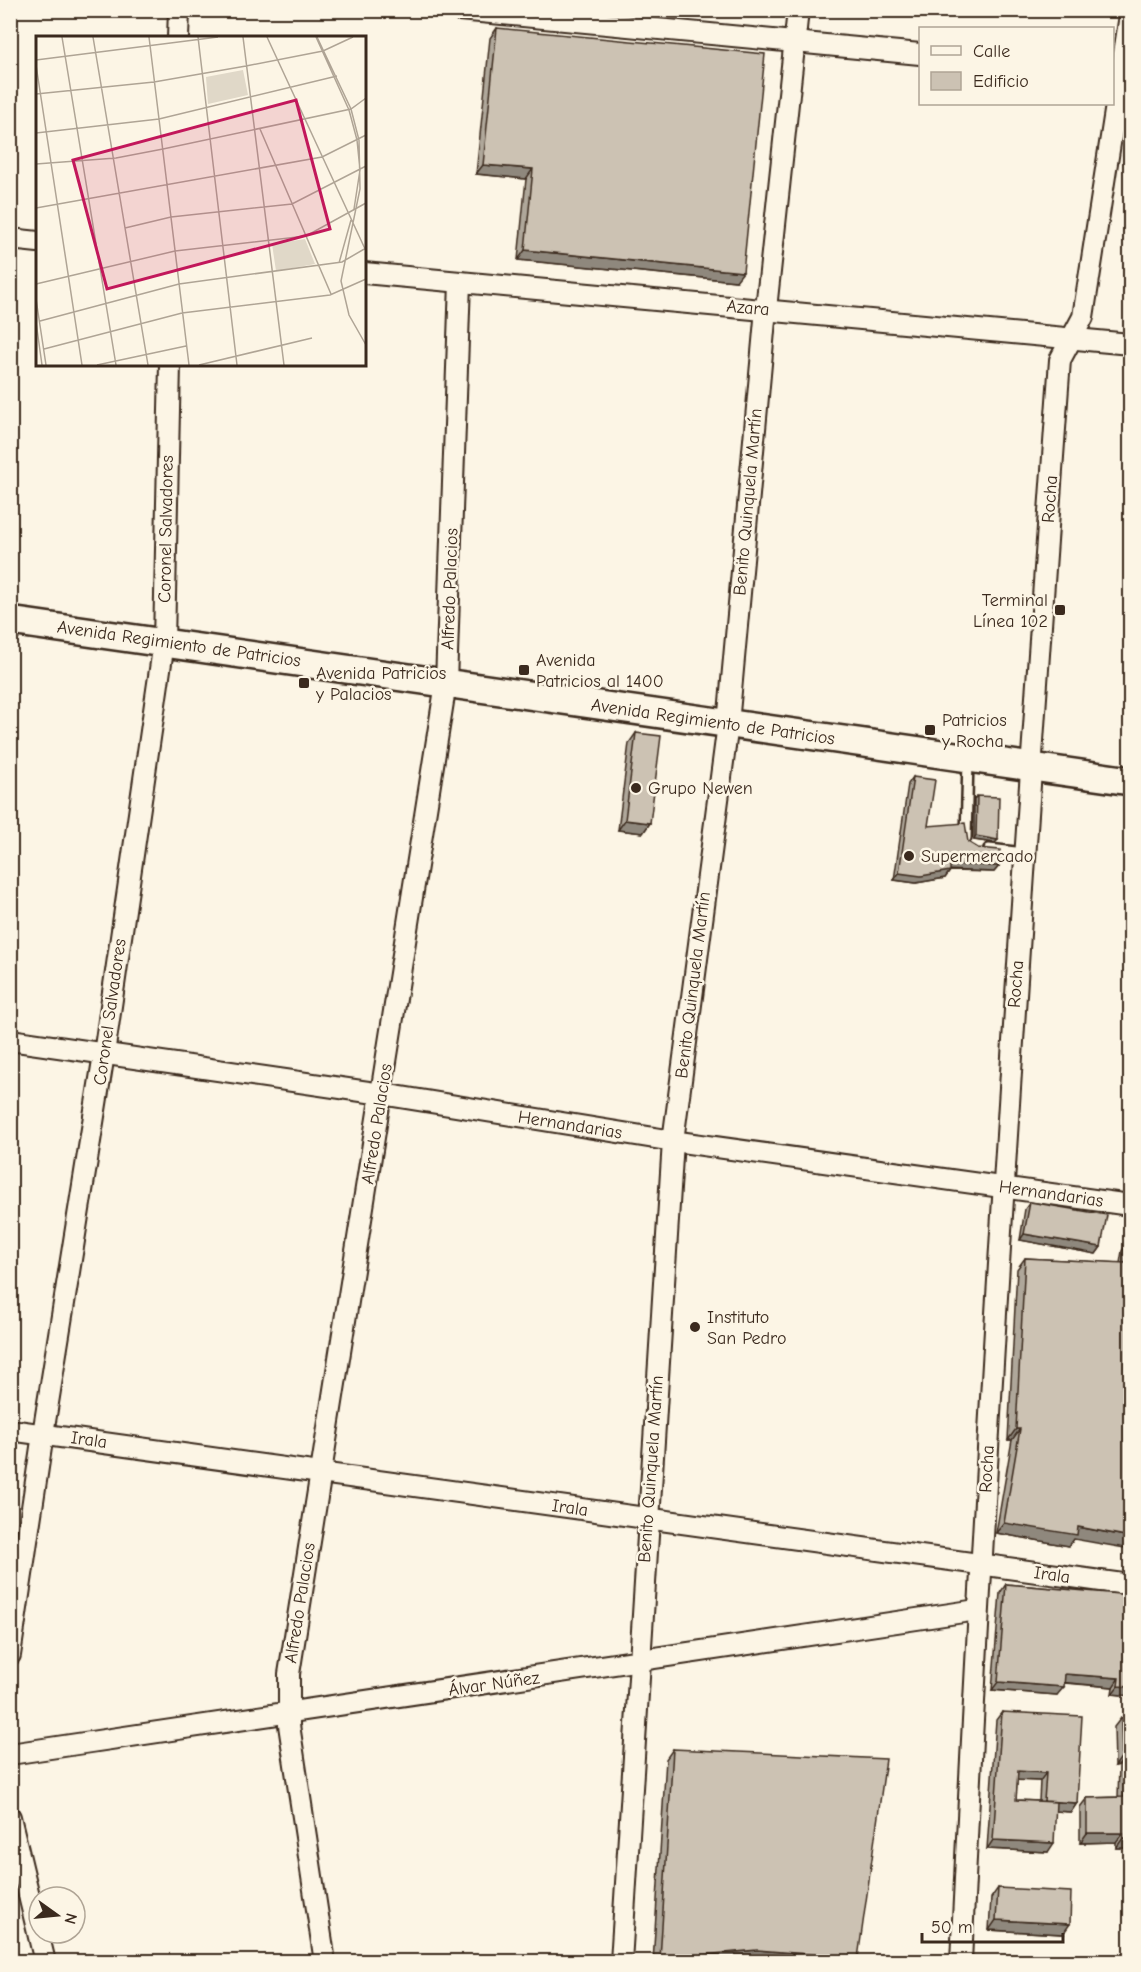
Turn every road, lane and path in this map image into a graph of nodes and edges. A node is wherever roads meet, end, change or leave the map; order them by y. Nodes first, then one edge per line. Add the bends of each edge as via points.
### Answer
1 (179, 10) edge
2 (459, 10) edge
3 (798, 10) edge
4 (1131, 15) edge
5 (178, 36) edge
6 (796, 41) junction
7 (919, 54) edge
8 (1121, 75) edge
9 (10, 239) edge
10 (36, 242) edge
11 (366, 273) edge
12 (460, 282) junction
13 (766, 309) junction
14 (1071, 338) junction
15 (1131, 344) edge
16 (170, 366) edge
17 (10, 621) edge
18 (164, 642) junction
19 (446, 683) junction
20 (728, 724) junction
21 (968, 760) junction
22 (1030, 768) junction
23 (1131, 781) edge
24 (1025, 853) junction
25 (10, 1040) edge
26 (104, 1054) junction
27 (382, 1094) junction
28 (673, 1142) junction
29 (1003, 1188) junction
30 (1131, 1205) edge
31 (10, 1430) edge
32 (43, 1434) junction
33 (320, 1472) junction
34 (648, 1520) junction
35 (981, 1565) junction
36 (1131, 1585) edge
37 (977, 1610) junction
38 (10, 1655) edge
39 (639, 1663) junction
40 (288, 1714) junction
41 (10, 1754) edge
42 (10, 1817) edge
43 (45, 1962) edge
44 (325, 1962) edge
45 (621, 1962) edge
46 (961, 1962) edge

1 - 5 street
2 - 6 street
3 - 6 street, Benito Quinquela Martín
4 - 8 street, Rocha
6 - 7 street
6 - 13 street, Benito Quinquela Martín
8 - 14 street, Rocha via 1083,317
9 - 10 street
11 - 12 street, Azara
12 - 13 street, Azara
12 - 19 street, Alfredo Palacios
13 - 14 street, Azara
13 - 20 street, Benito Quinquela Martín
14 - 15 street, Azara
14 - 22 street, Rocha via 1060,360
16 - 18 street, Coronel Salvadores
17 - 18 main road, Avenida Regimiento de Patricios
18 - 19 main road, Avenida Regimiento de Patricios
18 - 26 street, Coronel Salvadores
19 - 20 main road, Avenida Regimiento de Patricios
19 - 27 street, Alfredo Palacios
20 - 21 main road, Avenida Regimiento de Patricios
20 - 28 street, Benito Quinquela Martín
21 - 22 main road, Avenida Regimiento de Patricios
21 - 24 lane via 967,843 974,848
22 - 23 main road, Avenida Regimiento de Patricios
22 - 24 street, Rocha
24 - 29 street, Rocha
25 - 26 street, Hernandarias
26 - 27 street, Hernandarias
26 - 32 street, Coronel Salvadores
27 - 28 street, Hernandarias
27 - 33 street, Alfredo Palacios
28 - 29 street, Hernandarias
28 - 34 street, Benito Quinquela Martín
29 - 30 street, Hernandarias
29 - 35 street, Rocha
31 - 32 street, Irala
32 - 33 street, Irala
32 - 38 street, Coronel Salvadores
33 - 34 street, Irala
33 - 40 street, Alfredo Palacios via 289,1674
34 - 35 street, Irala
34 - 39 street, Benito Quinquela Martín
35 - 36 street, Irala
35 - 37 street, Rocha
37 - 39 street, Álvar Núñez
37 - 46 street, Rocha
39 - 40 street, Álvar Núñez
39 - 45 street, Benito Quinquela Martín
40 - 41 street, Álvar Núñez
40 - 44 street, Alfredo Palacios
42 - 43 street

